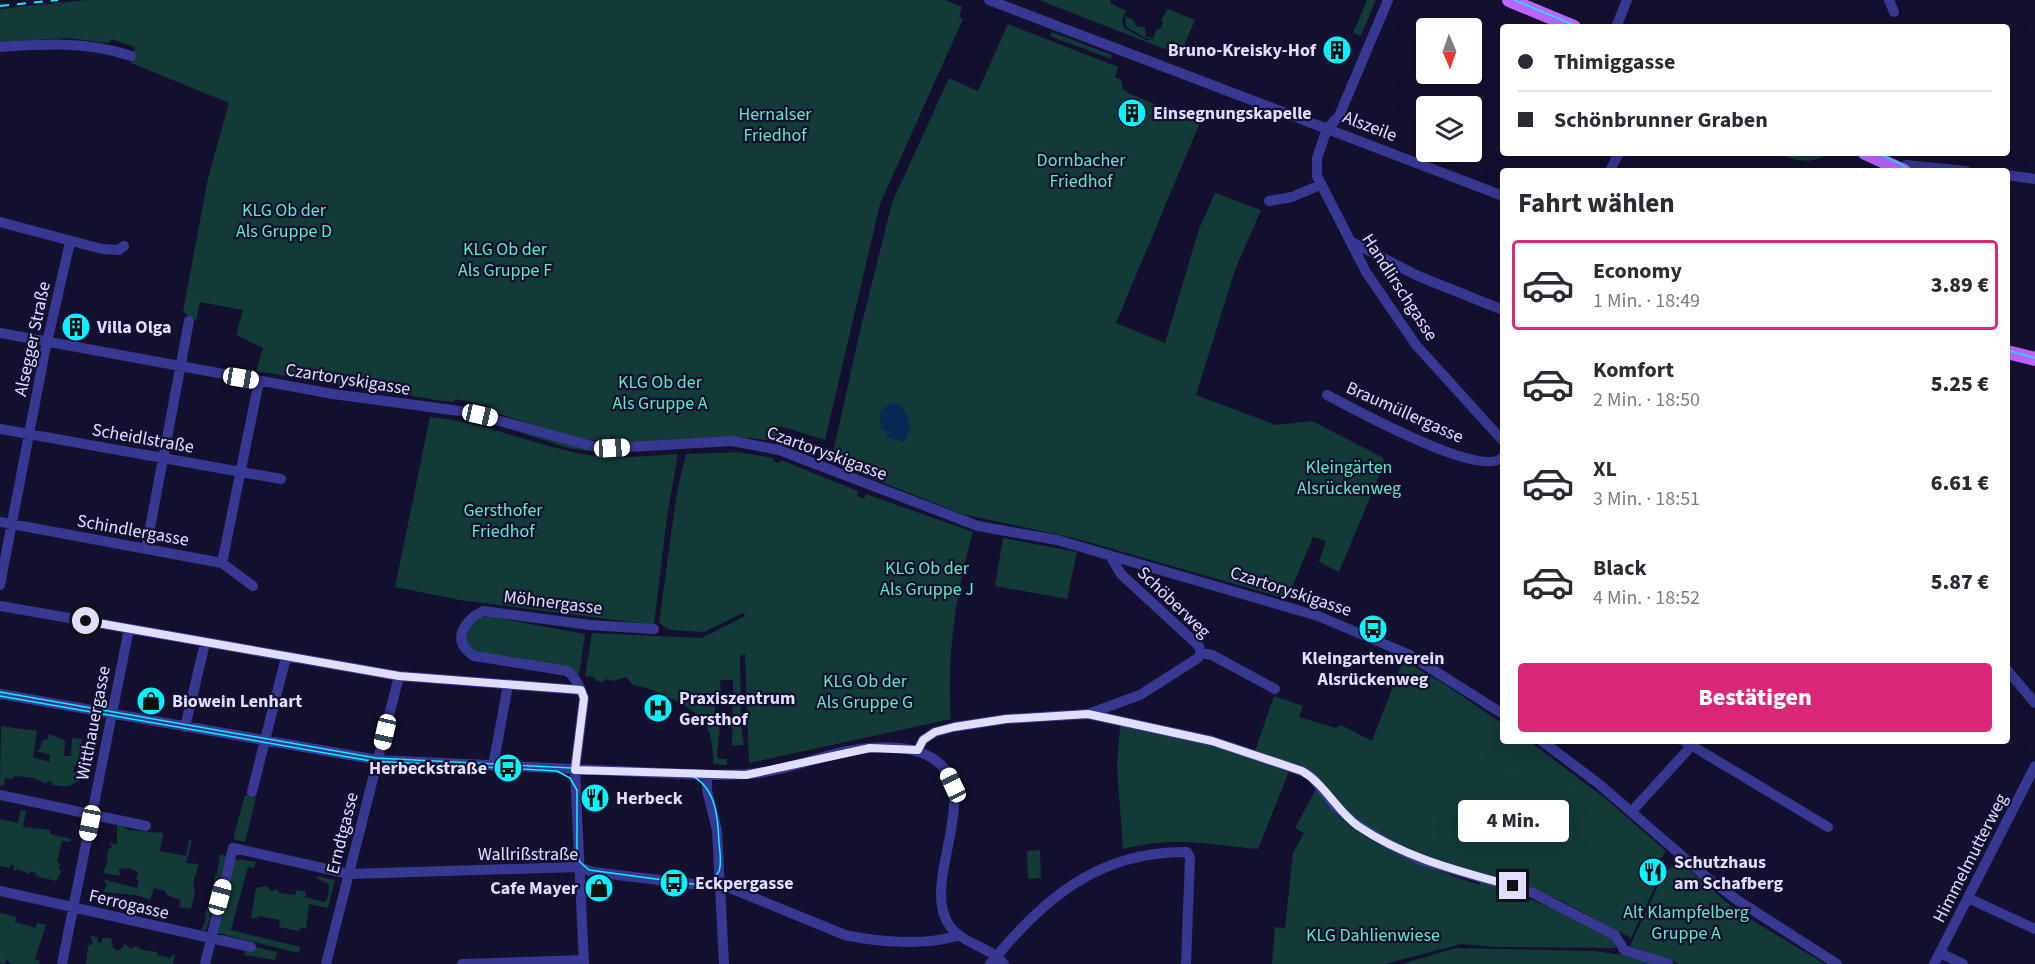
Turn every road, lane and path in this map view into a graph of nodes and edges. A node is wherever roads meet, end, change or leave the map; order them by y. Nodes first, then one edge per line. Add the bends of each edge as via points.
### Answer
1 (988, 0) edge
2 (1388, 0) edge
3 (1509, 0) edge
4 (1627, 0) edge
5 (1889, 0) edge
6 (1894, 12) dead end
7 (1567, 24) edge
8 (1617, 24) edge
9 (0, 47) edge
10 (131, 56) dead end
11 (1327, 129) junction
12 (1873, 156) edge
13 (1885, 156) edge
14 (1904, 168) edge
15 (1905, 168) edge
16 (2010, 176) edge
17 (2035, 179) edge
18 (1320, 185) junction
19 (1500, 195) edge
20 (1269, 201) dead end
21 (0, 222) edge
22 (1350, 241) junction
23 (70, 242) junction
24 (124, 246) dead end
25 (1500, 309) edge
26 (189, 321) dead end
27 (0, 333) edge
28 (48, 343) junction
29 (2010, 353) edge
30 (2035, 359) edge
31 (180, 368) junction
32 (259, 381) junction
33 (1328, 395) dead end
34 (0, 429) edge
35 (29, 434) junction
36 (1500, 438) edge
37 (163, 458) junction
38 (1500, 460) edge
39 (240, 472) junction
40 (280, 479) dead end
41 (0, 522) edge
42 (12, 524) junction
43 (146, 549) junction
44 (1110, 556) junction
45 (222, 562) junction
46 (0, 585) edge
47 (253, 586) dead end
48 (0, 606) edge
49 (129, 629) junction
50 (654, 629) dead end
51 (205, 643) junction
52 (1201, 653) junction
53 (286, 657) junction
54 (2010, 674) edge
55 (399, 676) junction
56 (508, 685) junction
57 (1275, 689) dead end
58 (581, 690) junction
59 (0, 694) edge
60 (2035, 703) edge
61 (1500, 712) edge
62 (111, 714) junction
63 (1088, 714) junction
64 (185, 727) junction
65 (266, 741) junction
66 (1546, 744) edge
67 (1690, 744) edge
68 (1693, 744) edge
69 (918, 750) junction
70 (378, 760) junction
71 (493, 766) junction
72 (2035, 766) edge
73 (575, 770) junction
74 (707, 775) junction
75 (252, 792) dead end
76 (0, 795) edge
77 (1632, 811) junction
78 (92, 814) junction
79 (146, 826) dead end
80 (1828, 827) dead end
81 (579, 867) junction
82 (349, 874) junction
83 (720, 884) junction
84 (0, 891) edge
85 (1968, 898) junction
86 (74, 908) junction
87 (2035, 929) edge
88 (957, 936) junction
89 (209, 939) junction
90 (251, 947) dead end
91 (1940, 953) junction
92 (997, 961) edge
93 (584, 962) edge
94 (62, 964) edge
95 (205, 964) edge
96 (326, 964) edge
97 (462, 964) edge
98 (724, 964) edge
99 (1186, 964) edge
100 (1668, 964) edge
101 (1837, 964) edge
102 (1934, 964) edge
103 (1963, 964) edge

1 - 11 street, Alszeile
2 - 11 street, Handlirschgasse via 1339,116
3 - 7 main road
4 - 8 street
5 - 6 street
9 - 10 street via 76,43
11 - 18 street, Handlirschgasse via 1316,163
11 - 19 street, Alszeile
12 - 14 main road
13 - 15 main road
16 - 17 street
18 - 20 street via 1292,197
18 - 22 street, Handlirschgasse
21 - 23 street
22 - 25 street via 1418,276
22 - 36 street, Handlirschgasse via 1366,272 1416,345
23 - 24 street via 102,249 119,250
23 - 28 street, Alsegger Straße
26 - 31 street
27 - 28 street, Czartoryskigasse
28 - 31 street, Czartoryskigasse
28 - 35 street, Alsegger Straße
29 - 30 main road
31 - 32 street, Czartoryskigasse
31 - 37 street
32 - 39 street
32 - 44 street, Czartoryskigasse via 468,412 592,446 732,441 770,447 948,517 1057,540
33 - 38 street, Braumüllergasse via 1451,452 1489,464
34 - 35 street, Scheidlstraße
35 - 37 street, Scheidlstraße
35 - 42 street, Alsegger Straße
37 - 39 street, Scheidlstraße
37 - 43 street
39 - 40 street, Scheidlstraße
39 - 45 street
41 - 42 street, Schindlergasse
42 - 43 street, Schindlergasse
42 - 46 street, Alsegger Straße
43 - 45 street, Schindlergasse
44 - 52 street, Schöberweg via 1121,574 1200,646
44 - 61 street, Czartoryskigasse via 1266,599 1351,628 1411,656
45 - 47 street, Schindlergasse
48 - 49 street
49 - 51 street
49 - 62 street, Witthauergasse
50 - 58 street, Möhnergasse via 483,611 464,625 464,645 474,656 567,671
51 - 53 street
51 - 64 street
52 - 57 street via 1212,655
52 - 63 street, Schöberweg via 1140,695
53 - 55 street
53 - 65 street
54 - 60 street
55 - 56 street
55 - 70 street, Erndtgasse
56 - 58 street
56 - 71 street
58 - 73 street via 584,698
59 - 62 street
62 - 64 street
62 - 78 street, Witthauergasse
63 - 69 street via 954,727 929,736
63 - 100 street via 1212,741 1302,771 1311,776 1335,806 1387,843 1421,860 1533,893 1615,936 1624,950
64 - 65 street
65 - 70 street
65 - 75 street
66 - 77 street
67 - 77 street
68 - 80 street
69 - 74 street via 870,748 756,773
69 - 88 street via 946,770 953,785 954,806 941,906
70 - 71 street
70 - 82 street, Erndtgasse
71 - 73 street
72 - 85 street, Himmelmutterweg
73 - 74 street
73 - 81 street
74 - 83 street via 717,830
76 - 78 street
77 - 101 street via 1731,894
78 - 79 street
78 - 86 street, Witthauergasse
81 - 82 street, Wallrißstraße
81 - 83 street, Wallrißstraße via 700,885
81 - 93 street
82 - 89 street, Wallrißstraße via 233,848
82 - 96 street, Erndtgasse
83 - 88 street, Wallrißstraße via 844,935 881,940 944,940
83 - 98 street
84 - 86 street, Ferrogasse
85 - 87 street
85 - 91 street, Himmelmutterweg
86 - 89 street, Ferrogasse
86 - 94 street, Witthauergasse
88 - 92 street
89 - 90 street, Ferrogasse
89 - 95 street
91 - 102 street, Himmelmutterweg
91 - 103 street
92 - 99 street via 1050,899 1088,876 1133,859 1187,852 1190,866
93 - 97 street

